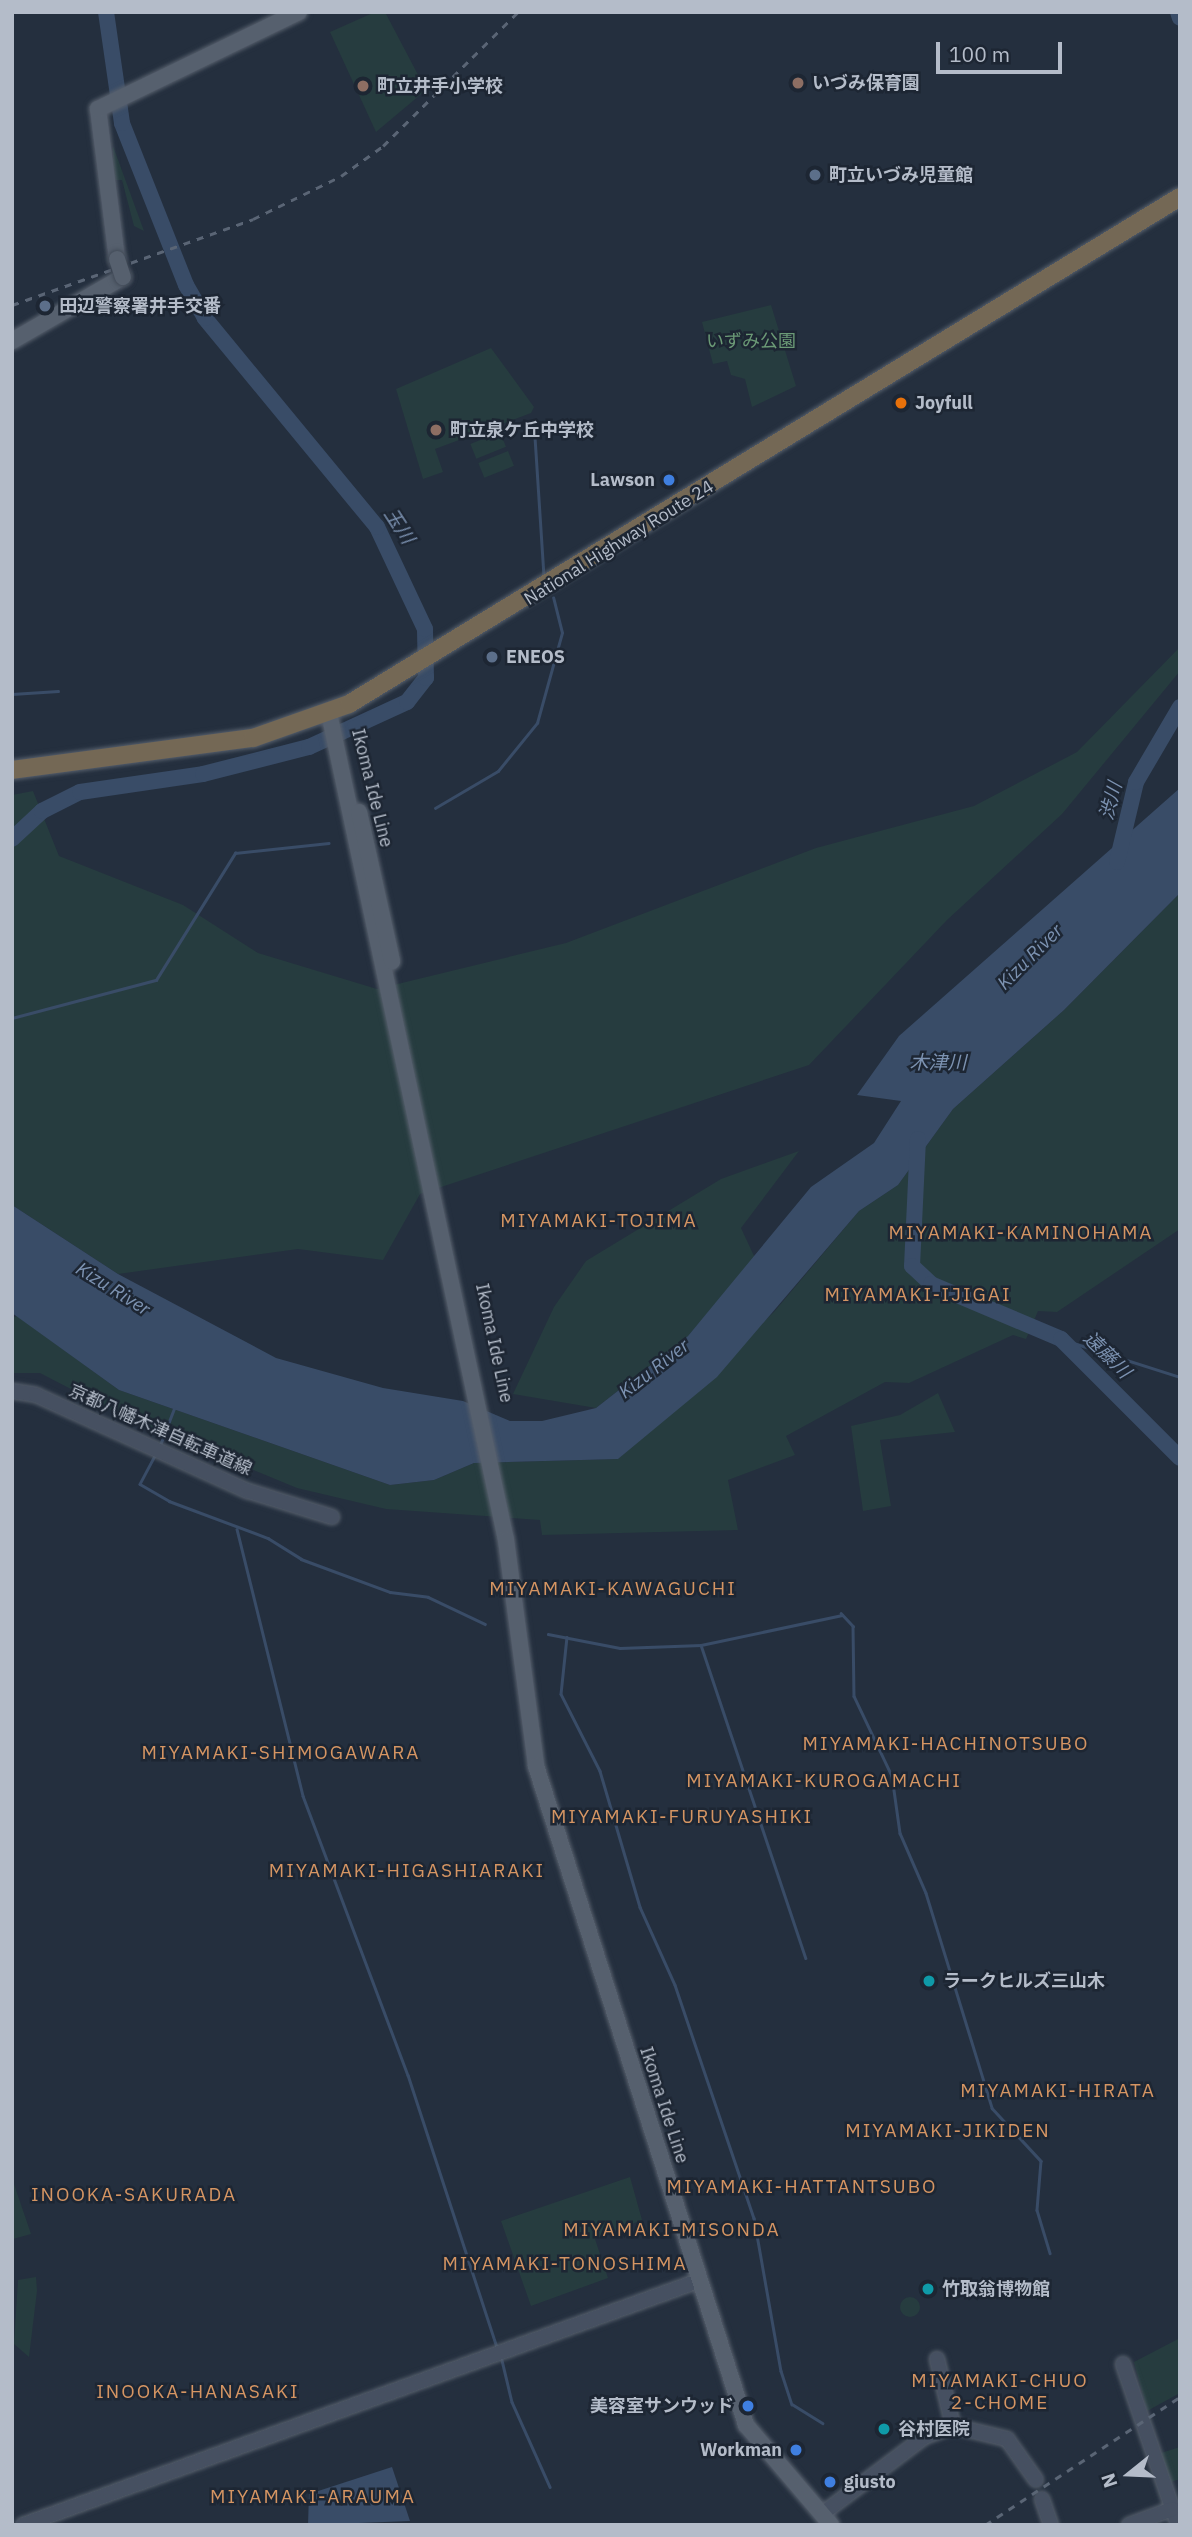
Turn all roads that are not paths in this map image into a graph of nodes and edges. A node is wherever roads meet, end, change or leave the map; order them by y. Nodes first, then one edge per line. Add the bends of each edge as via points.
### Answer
1 (299, 12) edge
2 (1180, 197) edge
3 (12, 341) edge
4 (329, 713) junction
5 (12, 770) edge
6 (12, 1391) edge
7 (332, 1517) dead end
8 (698, 2281) junction
9 (937, 2358) dead end
10 (1123, 2364) dead end
11 (953, 2426) junction
12 (1036, 2480) dead end
13 (1042, 2499) dead end
14 (1172, 2509) junction
15 (827, 2519) edge
16 (23, 2525) edge
17 (1051, 2525) edge
18 (1129, 2525) edge
19 (1178, 2525) edge

1 - 3 main road, bridge via 128,99 98,109 123,277
2 - 4 highway, National Highway Route 24 via 439,653
4 - 5 highway, National Highway Route 24 via 253,738
4 - 8 main road, Ikoma Ide Line via 387,958 511,1540 526,1727
6 - 7 street, 京都八幡木津自転車道線 via 36,1395 248,1491
8 - 15 main road, Ikoma Ide Line via 746,2425
8 - 16 street
9 - 11 street
10 - 14 street
11 - 12 street via 1007,2439
11 - 15 street via 924,2437
13 - 17 street
14 - 18 street
14 - 19 street

